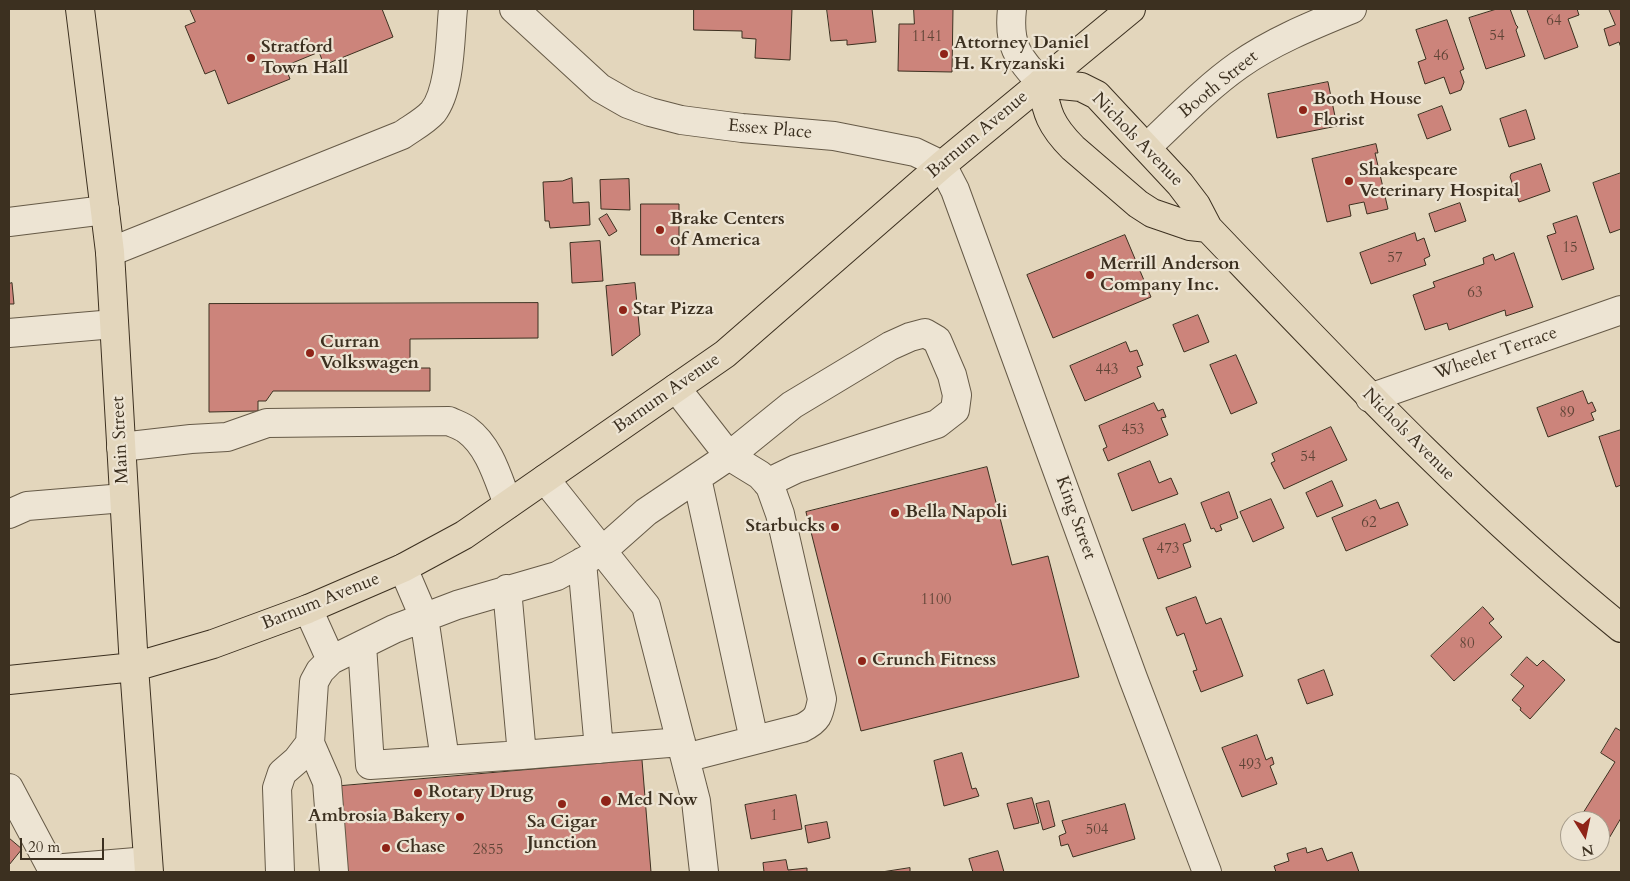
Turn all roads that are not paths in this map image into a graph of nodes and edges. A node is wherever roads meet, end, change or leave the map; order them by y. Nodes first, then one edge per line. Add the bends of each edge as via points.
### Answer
1 (80, 9) edge
2 (453, 9) edge
3 (514, 9) edge
4 (1012, 9) edge
5 (1131, 9) edge
6 (1352, 9) edge
7 (1041, 83) junction
8 (1147, 147) junction
9 (942, 165) junction
10 (105, 210) junction
11 (9, 222) edge
12 (1208, 228) junction
13 (110, 252) junction
14 (1621, 310) edge
15 (114, 324) junction
16 (9, 333) edge
17 (676, 388) junction
18 (1370, 398) junction
19 (121, 447) junction
20 (729, 456) junction
21 (697, 478) junction
22 (545, 479) junction
23 (767, 483) junction
24 (124, 498) junction
25 (508, 504) junction
26 (9, 514) edge
27 (592, 556) junction
28 (403, 568) junction
29 (507, 589) junction
30 (308, 609) junction
31 (424, 617) junction
32 (1621, 628) edge
33 (362, 645) junction
34 (330, 660) junction
35 (134, 667) junction
36 (9, 680) edge
37 (754, 740) junction
38 (310, 743) junction
39 (600, 749) junction
40 (683, 750) junction
41 (522, 755) junction
42 (445, 760) junction
43 (9, 788) edge
44 (148, 867) edge
45 (280, 872) edge
46 (334, 872) edge
47 (704, 872) edge
48 (1207, 872) edge

1 - 10 main road, Main Street
2 - 13 street via 446,84 433,112 418,125 402,135
3 - 9 street, Essex Place via 600,88 628,104 681,120 834,136 914,152
4 - 7 street via 1011,36 1015,48
5 - 7 main road, Barnum Avenue
6 - 8 street, Booth Street via 1290,36 1238,66 1196,100
7 - 8 main road, Nichols Avenue via 1081,87 1097,95
7 - 9 main road, Barnum Avenue
7 - 12 main road via 1050,120 1073,148 1152,213 1190,226
8 - 12 main road, Nichols Avenue via 1196,205
9 - 17 main road, Barnum Avenue via 725,354
9 - 48 street, King Street via 960,203
10 - 11 street
10 - 13 main road, Main Street
12 - 18 main road, Nichols Avenue
13 - 15 main road, Main Street
14 - 18 street, Wheeler Terrace
15 - 16 street
15 - 19 main road, Main Street
17 - 20 street
17 - 22 main road, Barnum Avenue
18 - 32 main road, Nichols Avenue via 1521,543
19 - 24 main road, Main Street
19 - 25 street via 227,437 267,423 449,421 467,429 481,444
20 - 21 street
20 - 23 street via 749,467
20 - 23 street via 792,405 890,346 925,333 937,340 952,375 957,395 955,410 937,424 796,469
21 - 27 street via 646,512
21 - 37 street
22 - 25 main road, Barnum Avenue
22 - 27 street
23 - 37 street via 780,514 822,699 819,714 813,722 802,728
24 - 26 street via 27,506
24 - 35 main road, Main Street
25 - 28 main road, Barnum Avenue via 464,535
27 - 29 street via 557,576
27 - 39 street
27 - 40 street via 646,606
28 - 30 main road, Barnum Avenue
28 - 31 street
29 - 31 street
29 - 41 street
30 - 34 street
30 - 35 main road, Barnum Avenue via 213,644
31 - 33 street
31 - 42 street
33 - 34 street
33 - 42 street via 370,765
34 - 38 street via 314,682
35 - 36 main road, Barnum Avenue
35 - 44 main road, Main Street
37 - 40 street
38 - 45 street via 282,774 277,788
38 - 46 street via 326,782
39 - 40 street
39 - 41 street
40 - 47 street via 696,801
41 - 42 street
43 - 44 street via 52,869

